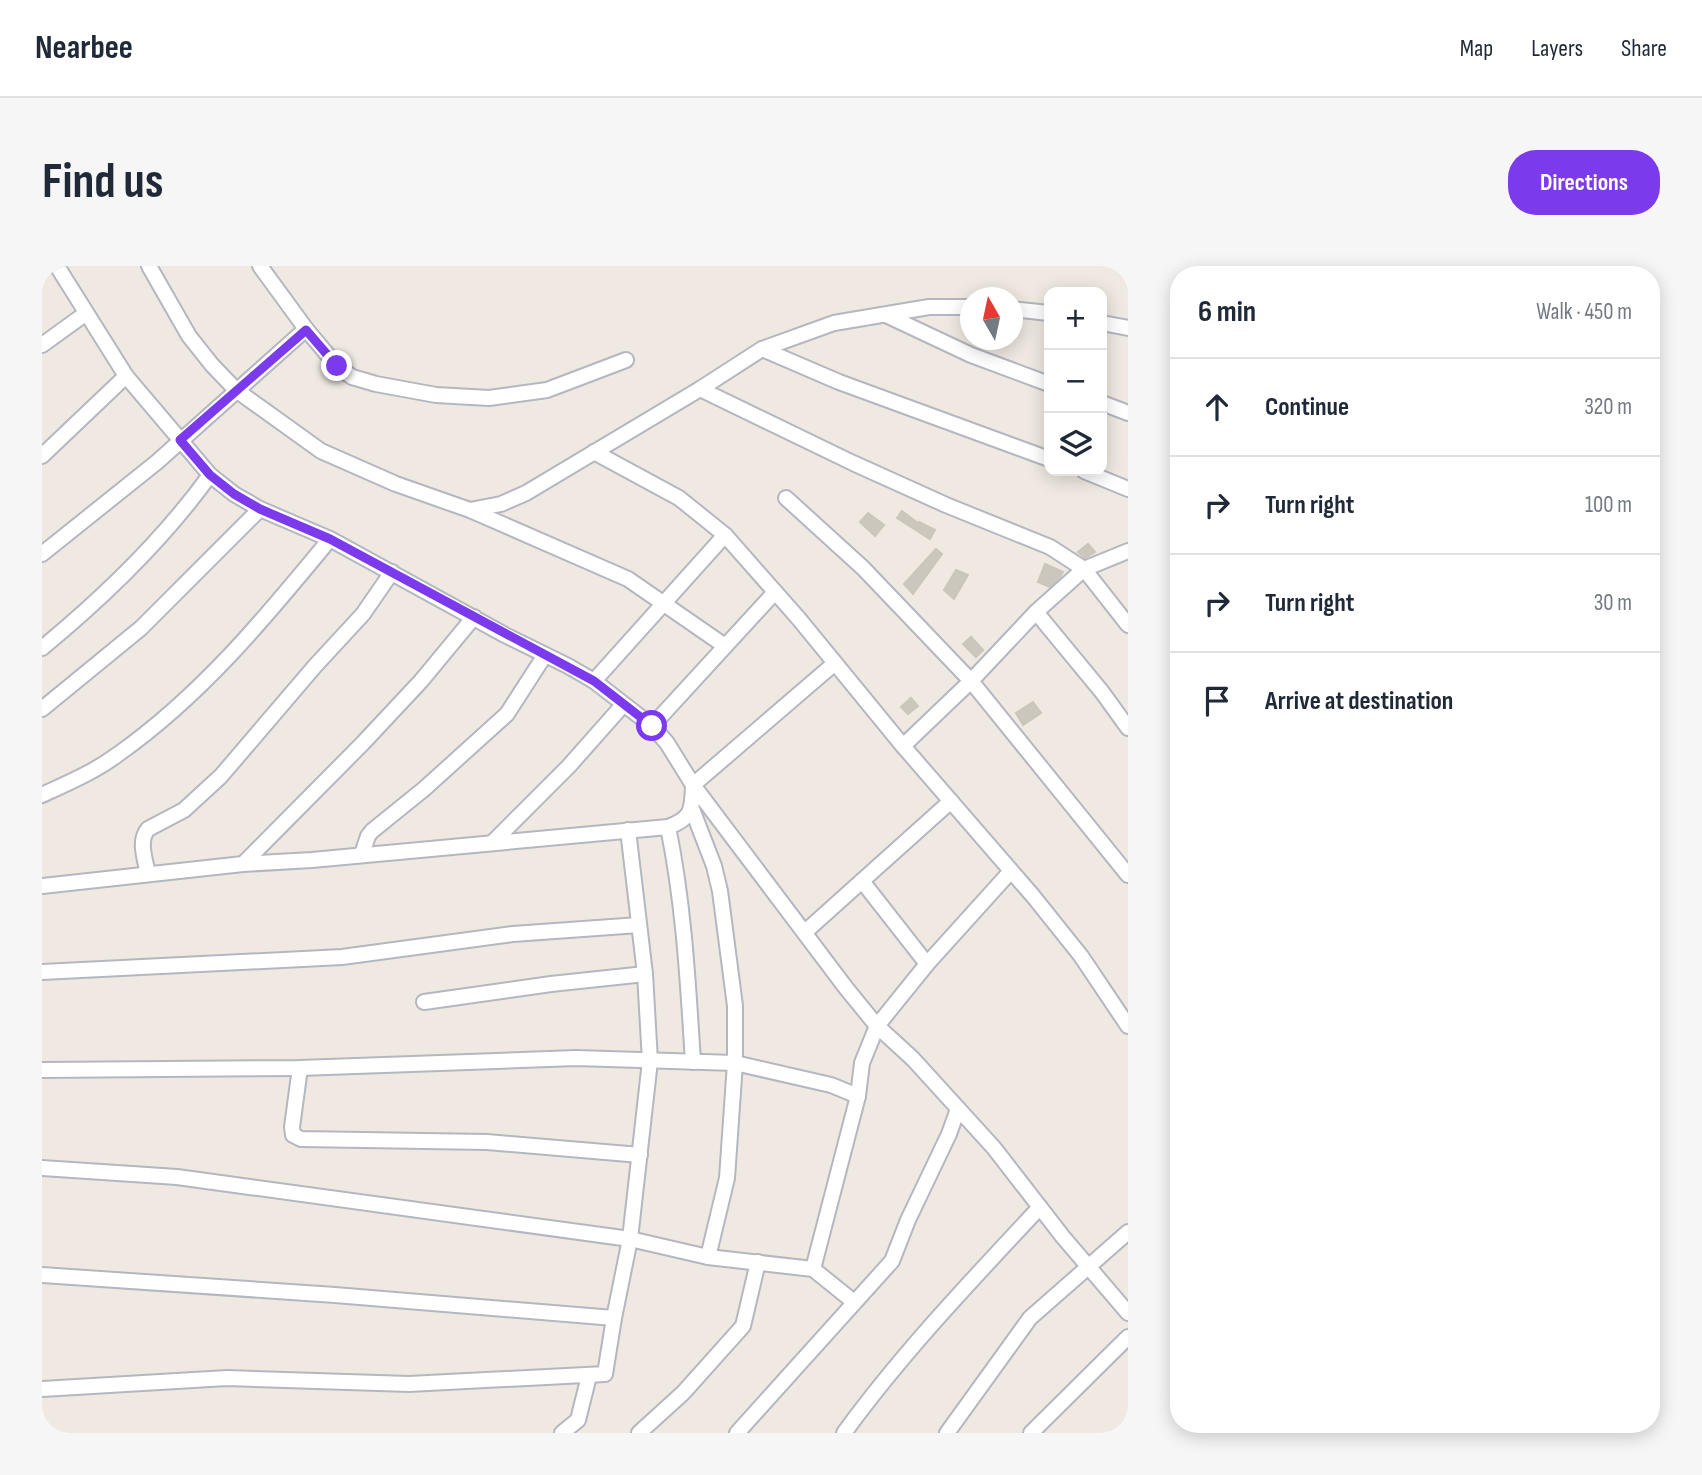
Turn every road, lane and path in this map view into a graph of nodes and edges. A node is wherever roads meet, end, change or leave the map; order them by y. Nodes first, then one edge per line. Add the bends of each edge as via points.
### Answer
1 (57, 266) edge
2 (149, 266) edge
3 (260, 266) edge
4 (960, 307) edge
5 (1023, 310) edge
6 (1044, 312) edge
7 (85, 314) junction
8 (884, 314) junction
9 (1107, 324) edge
10 (1128, 328) edge
11 (306, 330) junction
12 (42, 345) edge
13 (762, 349) junction
14 (626, 360) dead end
15 (126, 376) junction
16 (1044, 382) edge
17 (700, 389) junction
18 (236, 390) junction
19 (1107, 405) edge
20 (1128, 413) edge
21 (180, 440) junction
22 (594, 452) junction
23 (42, 456) edge
24 (1044, 457) edge
25 (210, 475) junction
26 (1097, 476) edge
27 (1128, 488) edge
28 (786, 499) dead end
29 (260, 509) junction
30 (470, 510) junction
31 (725, 534) junction
32 (330, 539) junction
33 (1128, 551) edge
34 (42, 554) edge
35 (1084, 569) junction
36 (392, 572) junction
37 (775, 592) junction
38 (665, 603) junction
39 (1036, 612) junction
40 (474, 617) junction
41 (1128, 625) edge
42 (725, 646) junction
43 (42, 648) edge
44 (545, 655) junction
45 (835, 663) junction
46 (594, 681) junction
47 (971, 681) junction
48 (624, 705) junction
49 (42, 709) edge
50 (652, 726) junction
51 (1128, 729) edge
52 (903, 746) junction
53 (693, 785) junction
54 (42, 795) edge
55 (951, 801) junction
56 (692, 808) junction
57 (668, 827) junction
58 (628, 830) junction
59 (493, 842) junction
60 (362, 854) junction
61 (243, 864) junction
62 (1011, 871) junction
63 (148, 874) junction
64 (1128, 875) edge
65 (862, 881) junction
66 (42, 886) edge
67 (639, 925) junction
68 (805, 932) junction
69 (927, 964) junction
70 (42, 972) edge
71 (645, 974) junction
72 (424, 1003) dead end
73 (877, 1026) junction
74 (1128, 1026) edge
75 (650, 1061) junction
76 (693, 1062) junction
77 (735, 1063) junction
78 (300, 1068) junction
79 (42, 1070) edge
80 (858, 1096) junction
81 (958, 1109) junction
82 (640, 1155) junction
83 (42, 1168) edge
84 (1040, 1207) junction
85 (1128, 1232) edge
86 (630, 1240) junction
87 (708, 1256) junction
88 (758, 1262) junction
89 (1089, 1267) junction
90 (813, 1269) junction
91 (42, 1275) edge
92 (854, 1302) junction
93 (1128, 1313) edge
94 (614, 1318) junction
95 (1128, 1336) edge
96 (589, 1376) junction
97 (42, 1389) edge
98 (562, 1433) edge
99 (639, 1433) edge
100 (737, 1433) edge
101 (844, 1433) edge
102 (947, 1433) edge
103 (1031, 1433) edge

1 - 7 street
2 - 18 street via 189,337
3 - 11 street
4 - 8 street
5 - 6 street
7 - 12 street
7 - 15 street
8 - 13 street via 834,323
8 - 16 street via 971,355
9 - 10 street
11 - 14 street via 352,377 463,398 547,390
11 - 18 street
13 - 17 street
13 - 24 street
15 - 21 street
15 - 23 street
17 - 22 street
17 - 35 street via 946,505 1050,547
18 - 21 street
18 - 30 street via 321,451
19 - 20 street
21 - 25 street
21 - 34 street
22 - 30 street via 526,493
22 - 31 street via 680,499
25 - 29 street
25 - 43 street via 161,537
26 - 27 street
28 - 47 street via 863,568
29 - 32 street
29 - 49 street via 141,628
30 - 38 street via 628,579
31 - 37 street
31 - 38 street
32 - 36 street
32 - 54 street via 197,690 116,756
33 - 35 street
35 - 39 street
35 - 41 street
36 - 40 street
36 - 63 street via 363,614 221,776 184,810 144,833
37 - 42 street
37 - 45 street
38 - 42 street
38 - 46 street
39 - 47 street
39 - 51 street
40 - 44 street
40 - 61 street via 404,699
42 - 50 street
44 - 46 street
44 - 60 street via 507,714 372,831
45 - 52 street
45 - 53 street
46 - 48 street
47 - 52 street
47 - 64 street
48 - 50 street
48 - 59 street
50 - 53 street
52 - 55 street
53 - 56 street
53 - 68 street
55 - 62 street
55 - 65 street
56 - 57 street via 681,823
56 - 77 street via 720,891 735,1006
57 - 58 street
57 - 76 street via 683,923
58 - 59 street
58 - 67 street
59 - 60 street
60 - 61 street
61 - 63 street
62 - 69 street
62 - 74 street via 1081,956
63 - 66 street
65 - 68 street
65 - 69 street
67 - 70 street via 500,935 342,957
67 - 71 street
68 - 73 street
69 - 73 street
71 - 72 street
71 - 75 street
73 - 80 street via 862,1063
73 - 81 street
75 - 76 street
75 - 78 street via 576,1058
75 - 82 street
76 - 77 street
77 - 80 street via 802,1077
77 - 87 street via 727,1178
78 - 79 street
78 - 82 street via 292,1127 293,1135 301,1139 487,1142
80 - 90 street
81 - 84 street
81 - 92 street via 892,1261
82 - 86 street
83 - 86 street via 177,1177
84 - 89 street
84 - 101 street via 901,1361
85 - 89 street
86 - 87 street
86 - 94 street
87 - 88 street
88 - 90 street
88 - 99 street via 743,1326 683,1393
89 - 93 street
89 - 102 street via 1030,1318
90 - 92 street
91 - 94 street
92 - 100 street
94 - 96 street via 605,1374
95 - 103 street
96 - 97 street via 409,1384 226,1378
96 - 98 street via 578,1420

